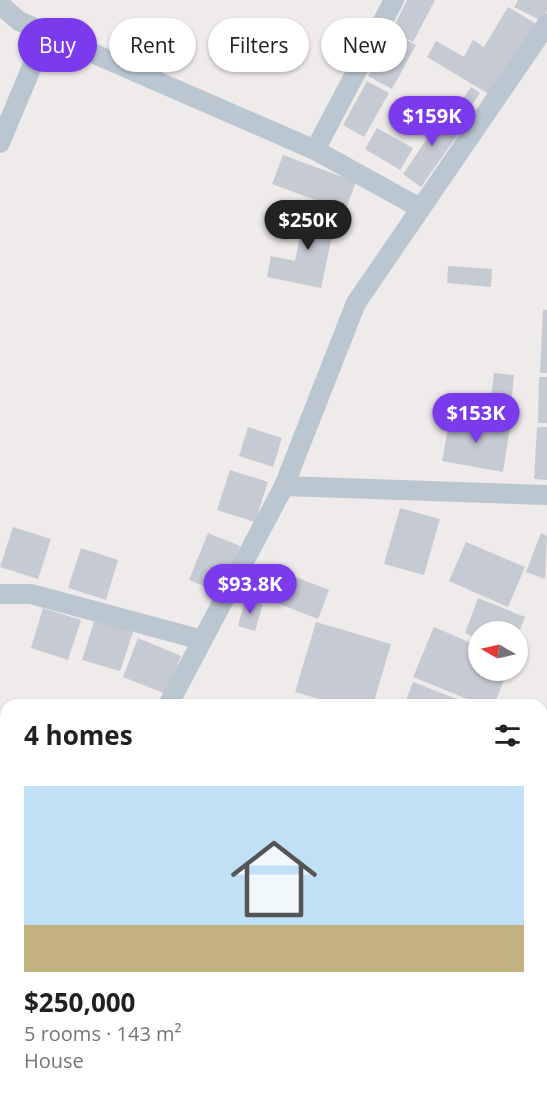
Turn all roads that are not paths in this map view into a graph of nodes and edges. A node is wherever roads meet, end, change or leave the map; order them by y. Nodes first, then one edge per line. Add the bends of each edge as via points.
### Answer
1 (0, 0) edge
2 (394, 0) edge
3 (18, 20) edge
4 (547, 24) edge
5 (97, 55) edge
6 (30, 72) edge
7 (0, 143) edge
8 (315, 150) junction
9 (420, 208) junction
10 (284, 486) junction
11 (547, 495) edge
12 (0, 594) edge
13 (202, 639) junction
14 (171, 699) edge

1 - 3 street
2 - 8 street
4 - 9 street
5 - 8 street
6 - 7 street
8 - 9 street
9 - 10 street via 356,303
10 - 11 street
10 - 13 street
12 - 13 street via 31,594
13 - 14 street

